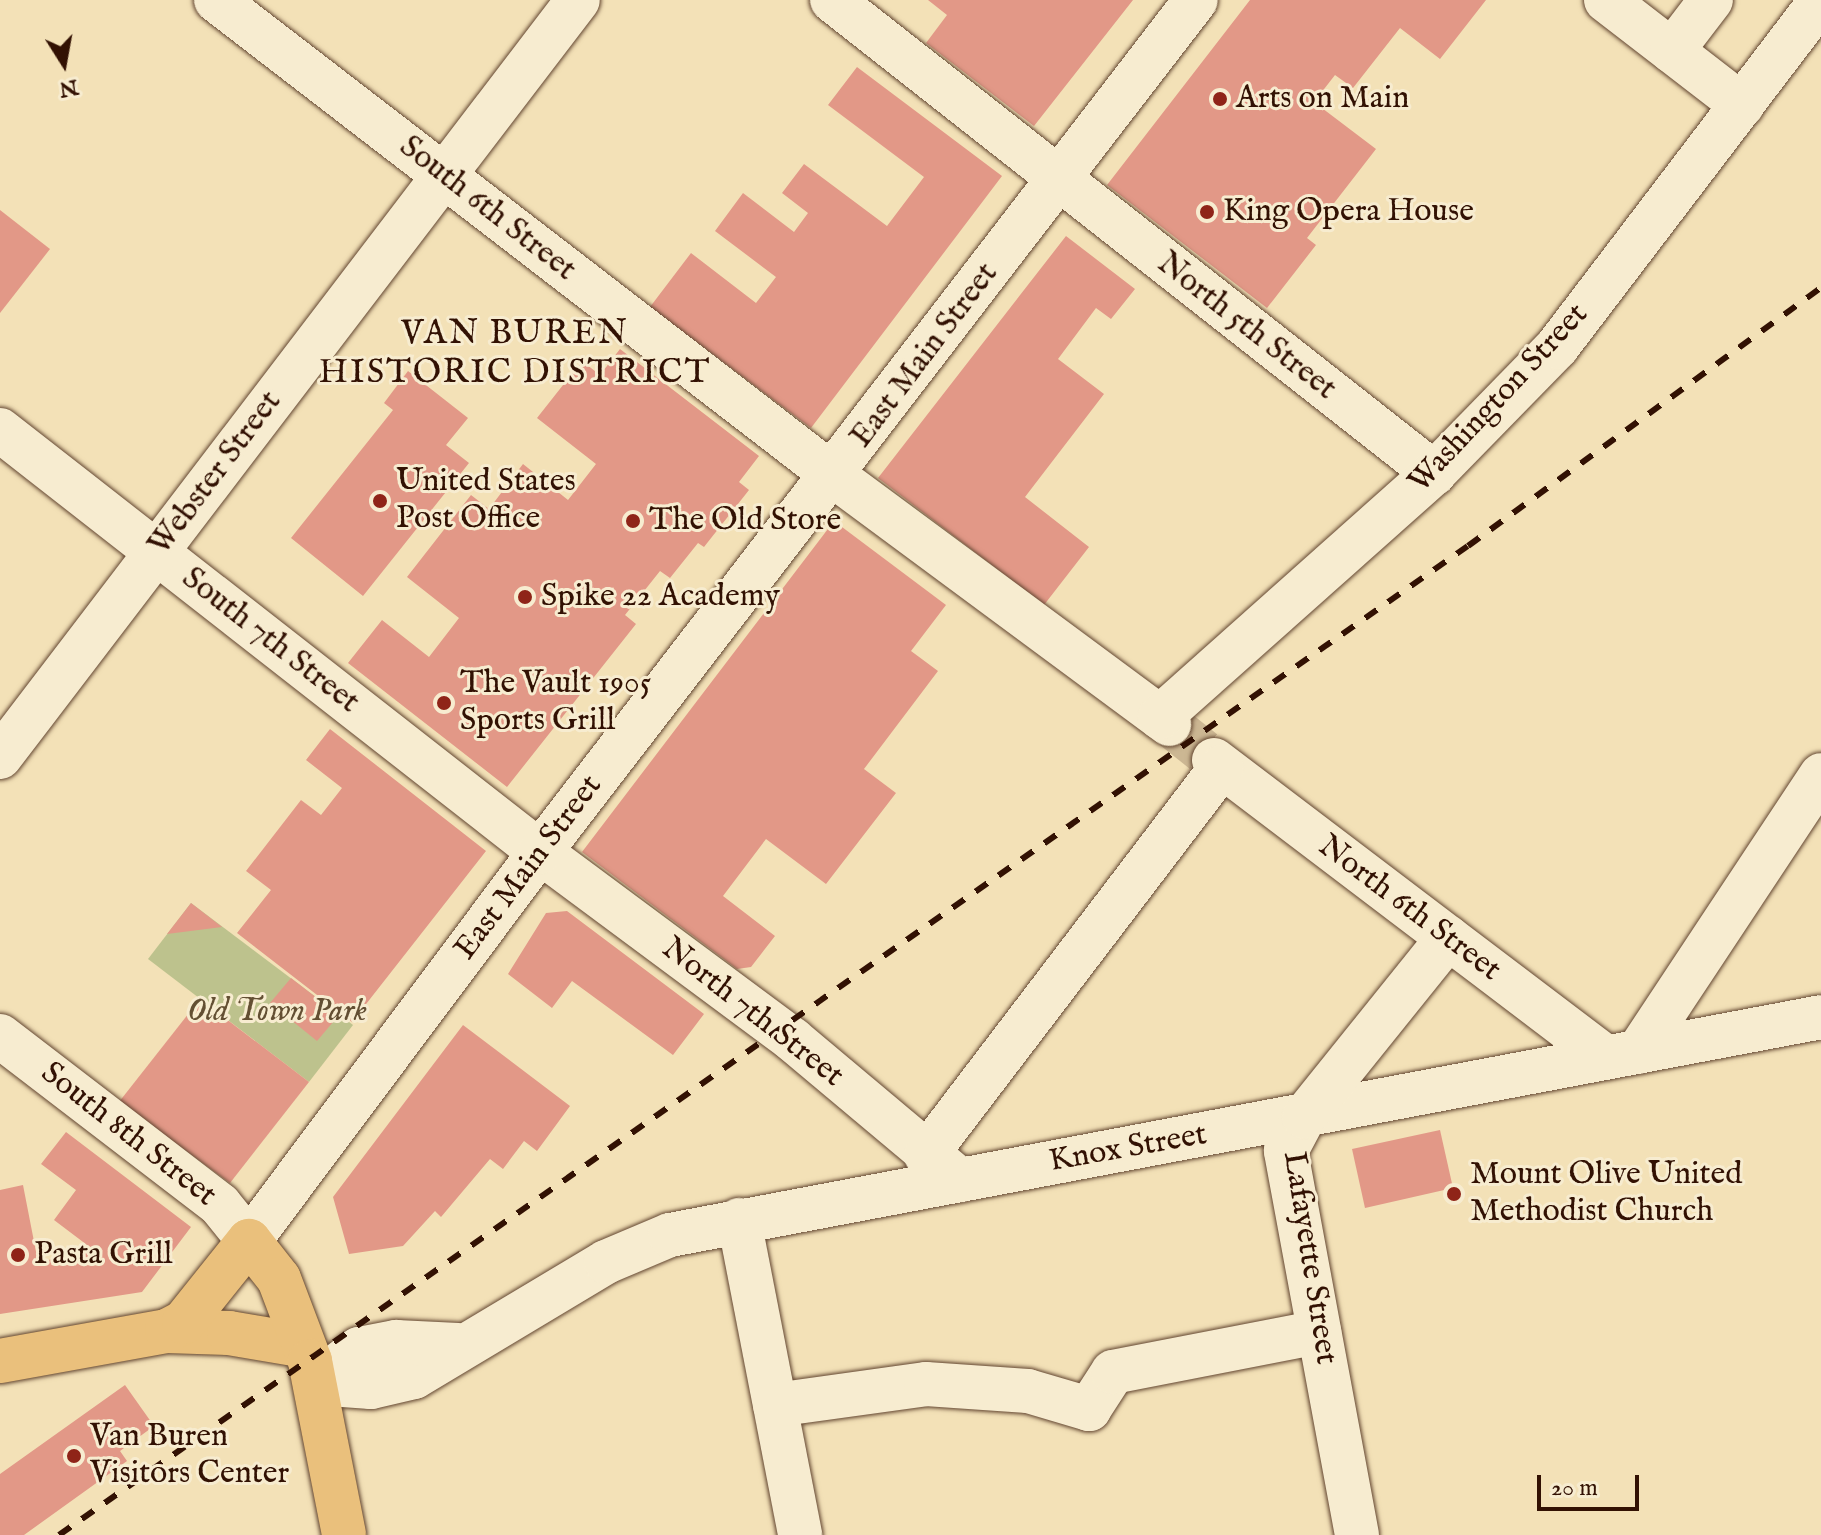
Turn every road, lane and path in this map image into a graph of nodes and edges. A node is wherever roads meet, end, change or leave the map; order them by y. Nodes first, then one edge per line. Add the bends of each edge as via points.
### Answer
1 (216, 0) edge
2 (578, 0) edge
3 (832, 0) edge
4 (1196, 0) edge
5 (1606, 0) edge
6 (1711, 0) edge
7 (1821, 0) edge
8 (1672, 51) junction
9 (1742, 105) junction
10 (444, 176) junction
11 (1058, 181) junction
12 (0, 430) edge
13 (1434, 473) junction
14 (834, 476) junction
15 (156, 552) junction
16 (0, 757) edge
17 (1821, 775) edge
18 (540, 852) junction
19 (1448, 938) junction
20 (1821, 1017) edge
21 (0, 1036) edge
22 (1622, 1054) junction
23 (1304, 1117) junction
24 (943, 1167) junction
25 (739, 1220) junction
26 (249, 1241) junction
27 (167, 1331) junction
28 (1319, 1332) junction
29 (0, 1361) edge
30 (308, 1364) junction
31 (775, 1405) junction
32 (344, 1535) edge
33 (800, 1535) edge
34 (1357, 1535) edge

1 - 10 street, South 6th Street
2 - 10 street, Webster Street
3 - 11 street, North 5th Street
4 - 11 street, East Main Street
5 - 8 street
6 - 8 street
7 - 9 street, Washington Street
8 - 9 street
9 - 13 street, Washington Street via 1557,347
10 - 14 street, South 6th Street
10 - 15 street, Webster Street
11 - 13 street, North 5th Street
11 - 14 street, East Main Street
12 - 15 street, South 7th Street
13 - 14 street, Washington Street via 1164,721
14 - 18 street, East Main Street
15 - 16 street, Webster Street
15 - 18 street, South 7th Street
17 - 22 street
18 - 24 street, North 7th Street via 793,1040
18 - 26 street, East Main Street
19 - 22 street, North 6th Street
19 - 23 street, Lafayette Street
19 - 24 street, North 6th Street via 1218,763
20 - 22 street, Knox Street
21 - 26 street, South 8th Street via 220,1205
22 - 23 street, Knox Street
23 - 24 street, Knox Street
23 - 28 street, Lafayette Street via 1286,1151
24 - 25 street, Knox Street
25 - 30 street, Knox Street via 652,1240 606,1262 508,1324 458,1345 396,1342
25 - 31 street
26 - 27 main road, East Main Street via 184,1322
26 - 30 main road via 279,1279
27 - 29 main road, East Main Street
27 - 30 main road via 229,1333
28 - 31 street via 1113,1372 1089,1409 1028,1391 926,1384
28 - 34 street, Lafayette Street
30 - 32 main road
31 - 33 street

